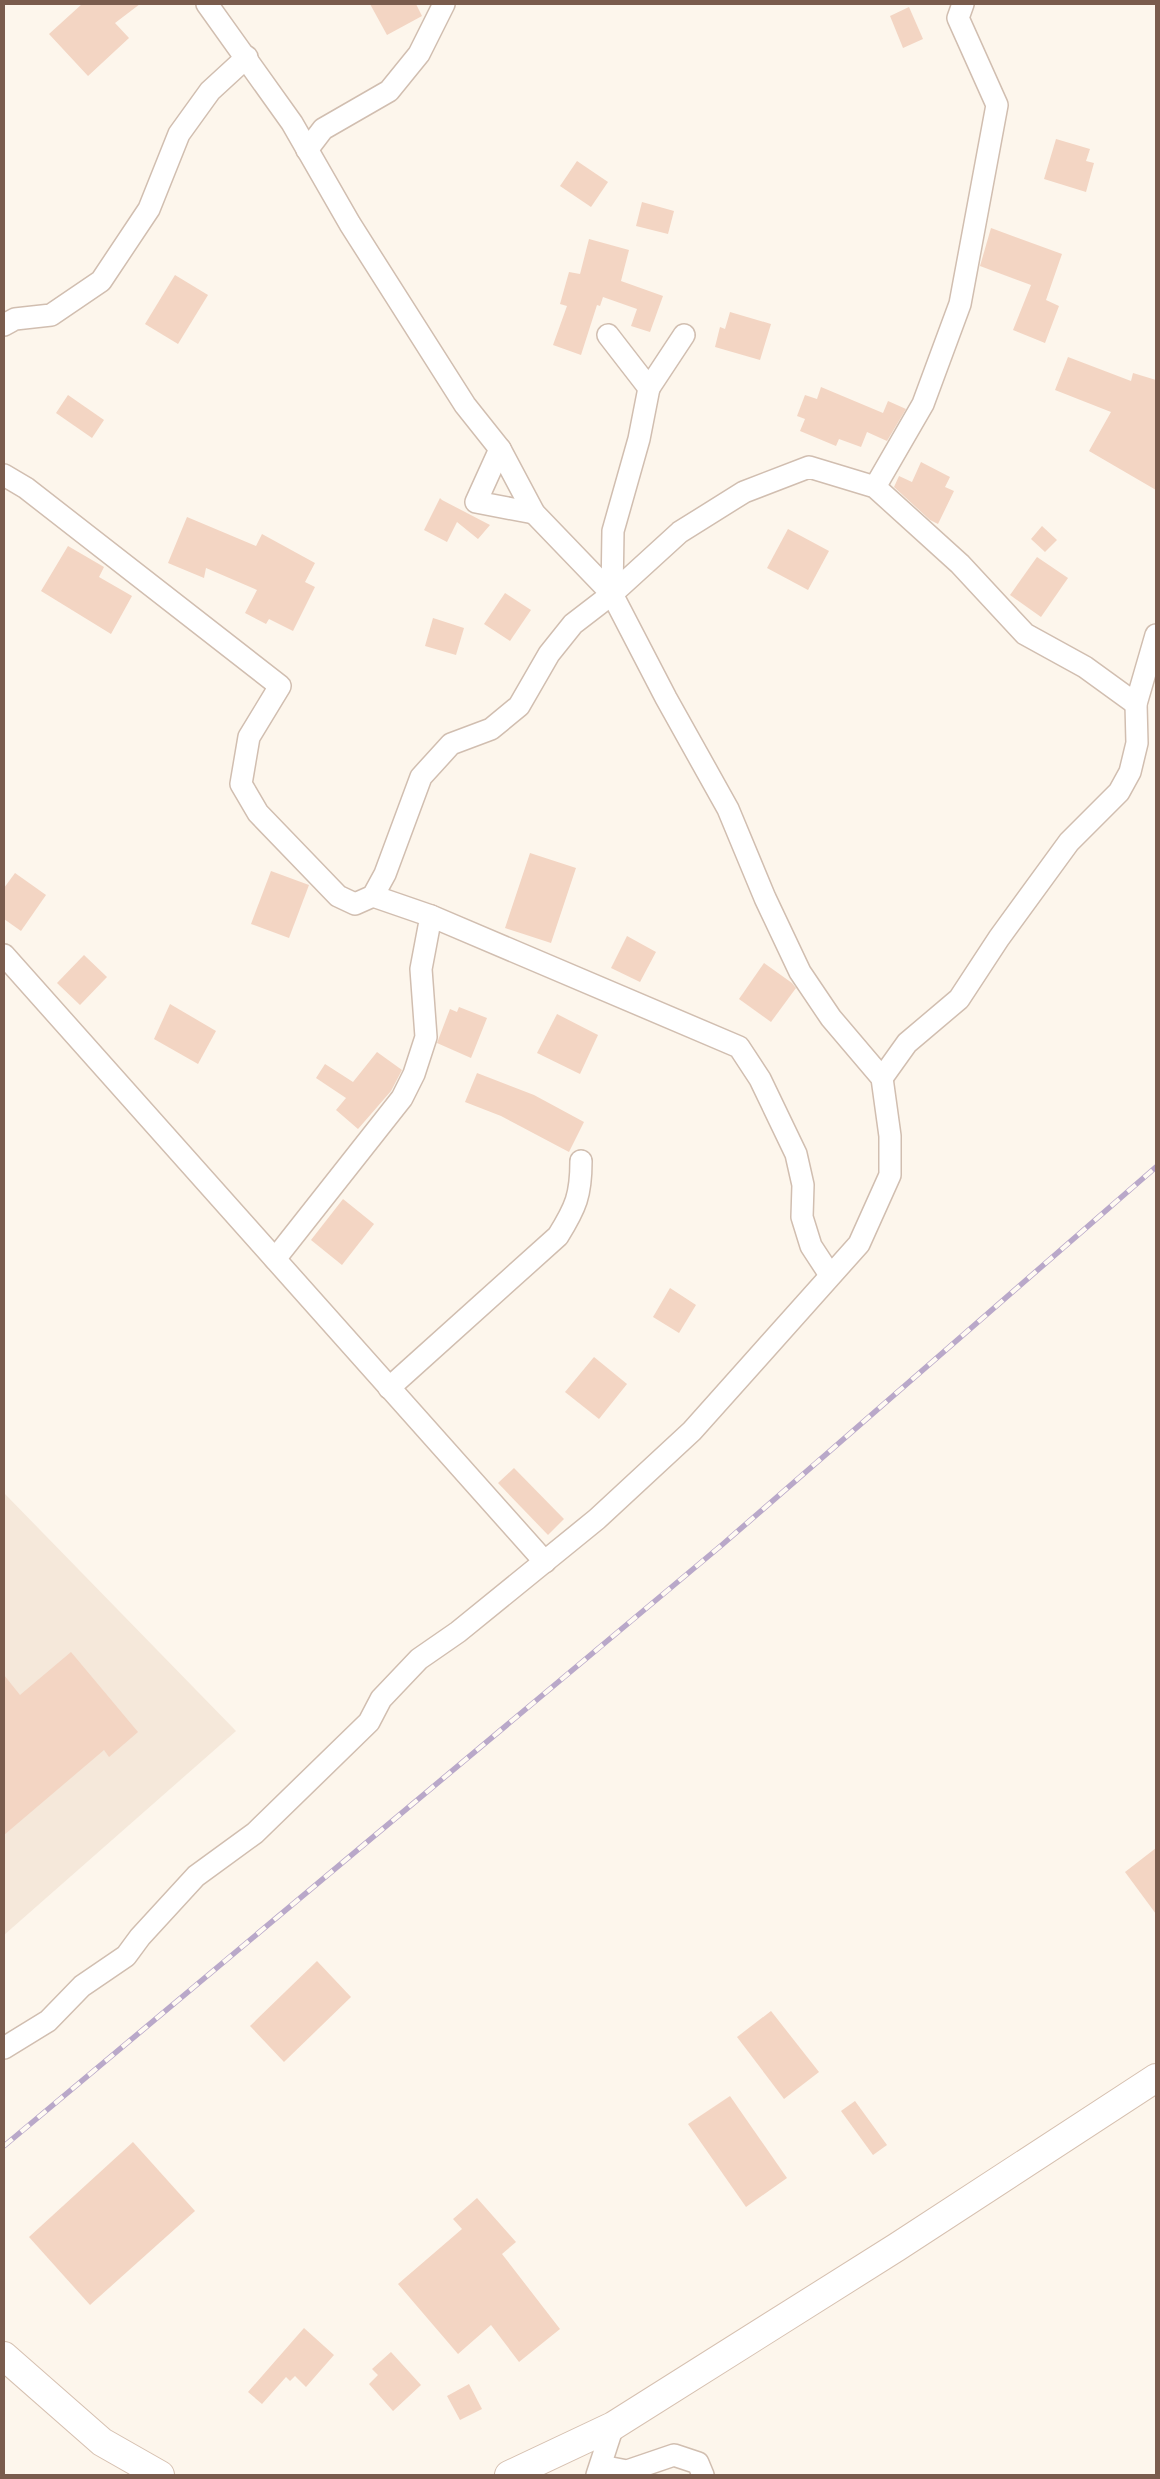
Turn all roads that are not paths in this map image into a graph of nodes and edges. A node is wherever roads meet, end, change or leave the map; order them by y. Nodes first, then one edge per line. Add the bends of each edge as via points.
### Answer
1 (206, 4) edge
2 (444, 4) edge
3 (963, 4) edge
4 (247, 57) junction
5 (308, 150) junction
6 (4, 325) edge
7 (684, 334) dead end
8 (608, 336) dead end
9 (649, 388) junction
10 (500, 449) junction
11 (4, 475) edge
12 (875, 487) junction
13 (534, 513) junction
14 (612, 594) junction
15 (1156, 634) edge
16 (1136, 704) junction
17 (372, 896) junction
18 (431, 916) junction
19 (4, 955) edge
20 (882, 1078) junction
21 (581, 1161) dead end
22 (275, 1259) junction
23 (830, 1275) junction
24 (389, 1388) junction
25 (545, 1562) junction
26 (4, 2048) edge
27 (1156, 2078) edge
28 (4, 2356) edge
29 (613, 2426) junction
30 (599, 2471) edge
31 (160, 2475) edge
32 (509, 2475) edge
33 (703, 2475) edge

1 - 4 street
2 - 5 street via 419,54 389,91 323,129
3 - 12 street via 958,18 997,105 960,304 923,404
4 - 5 street
4 - 6 street via 210,91 179,134 149,209 101,281 51,315 15,319
5 - 10 street via 350,224 465,405
7 - 9 street
8 - 9 street
9 - 14 street via 639,439 613,531
10 - 13 street
10 - 13 street via 476,502
11 - 17 street via 26,488 280,686 249,737 241,784 258,813 338,896 355,904
12 - 14 street via 809,467 744,492 680,532
12 - 16 street via 960,564 1025,634 1085,667
13 - 14 street
14 - 17 street via 574,624 549,654 518,706 491,729 451,744 421,777 386,874
14 - 20 street via 728,809 800,972 831,1018
15 - 16 street
16 - 20 street via 1137,743 1130,772 1119,792 1069,842 959,999 907,1044
17 - 18 street
18 - 22 street via 421,969 426,1037 414,1074 402,1098
18 - 23 street via 739,1047 760,1079 796,1154 803,1185 802,1217 811,1246
19 - 22 street
20 - 23 street via 890,1136 890,1175 858,1244
21 - 24 street via 581,1186 574,1210 558,1236
22 - 24 street
23 - 25 street via 692,1431 597,1520
24 - 25 street
25 - 26 street via 419,1659 381,1699 369,1722 255,1833 196,1876 126,1956 82,1986 48,2021
27 - 29 main road via 897,2247
28 - 31 main road via 102,2442
29 - 30 street
29 - 32 main road
30 - 33 street via 627,2471 674,2455 698,2463

